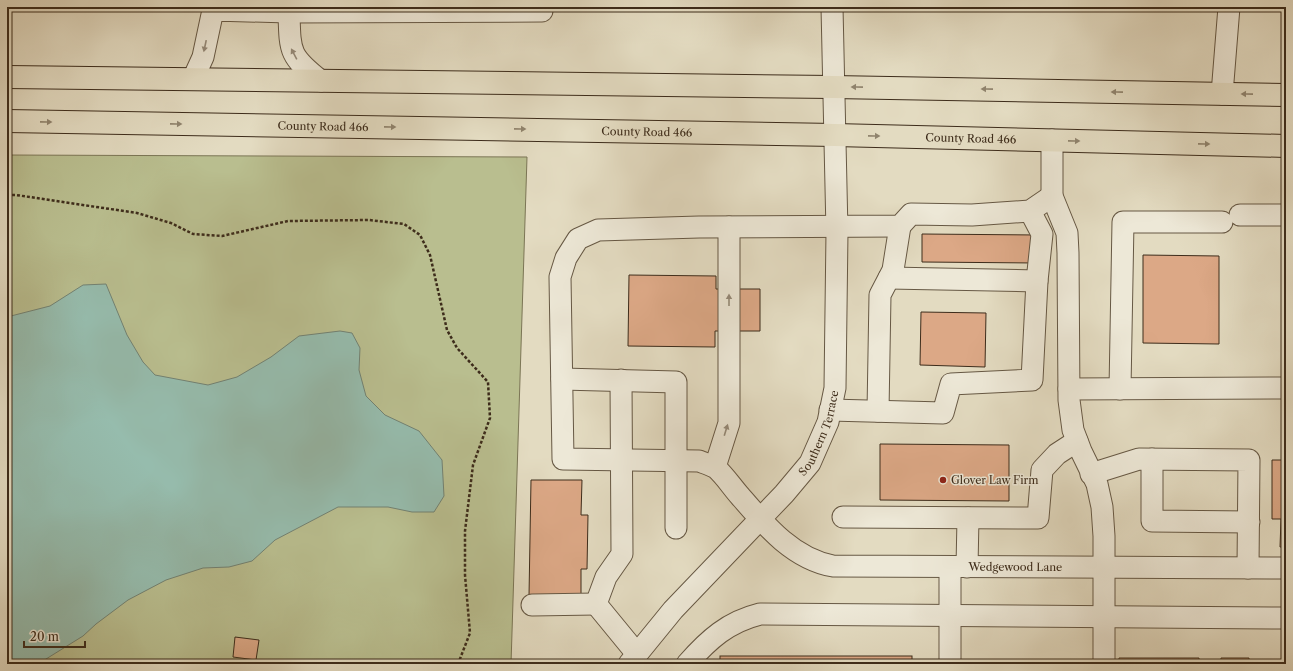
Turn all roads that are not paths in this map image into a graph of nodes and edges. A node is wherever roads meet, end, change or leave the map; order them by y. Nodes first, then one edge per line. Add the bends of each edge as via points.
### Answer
1 (542, 7) edge
2 (832, 7) edge
3 (1229, 7) edge
4 (289, 12) junction
5 (7, 77) edge
6 (193, 79) junction
7 (321, 81) junction
8 (833, 87) junction
9 (1222, 94) junction
10 (1286, 95) edge
11 (7, 121) edge
12 (835, 134) junction
13 (1052, 140) junction
14 (1286, 146) edge
15 (1052, 196) junction
16 (1030, 211) junction
17 (1286, 215) edge
18 (900, 226) junction
19 (729, 227) junction
20 (837, 227) junction
21 (889, 278) junction
22 (1037, 281) junction
23 (562, 379) junction
24 (621, 380) junction
25 (1286, 388) edge
26 (1069, 389) junction
27 (1120, 389) junction
28 (830, 410) junction
29 (878, 411) junction
30 (1077, 442) junction
31 (1152, 459) junction
32 (622, 460) junction
33 (677, 461) junction
34 (715, 467) junction
35 (1091, 474) junction
36 (843, 517) dead end
37 (968, 518) junction
38 (760, 519) junction
39 (1249, 522) junction
40 (676, 528) dead end
41 (959, 567) junction
42 (1104, 567) junction
43 (1248, 568) junction
44 (1286, 568) edge
45 (596, 604) junction
46 (532, 605) dead end
47 (950, 615) junction
48 (1104, 617) junction
49 (1286, 618) edge
50 (633, 659) edge
51 (687, 664) edge
52 (950, 664) edge
53 (1104, 664) edge

1 - 4 street via 542,11
2 - 8 street, Southern Terrace
3 - 9 street
4 -> 6 street via 213,10 203,57
7 -> 4 street via 302,65 292,52
5 - 6 main road
6 - 7 main road
7 - 8 main road
9 -> 8 main road
8 - 12 street, Southern Terrace
10 -> 9 main road
11 -> 12 main road, County Road 466
12 -> 13 main road, County Road 466
12 - 20 street, Southern Terrace
13 -> 14 main road, County Road 466
13 - 15 street
15 - 16 street
15 - 26 street via 1066,234 1068,253
16 - 18 street via 972,215 911,214
16 - 22 street via 1042,234
17 - 27 street via 1122,222
18 - 20 street
18 - 21 street via 893,270
19 - 20 street
19 - 23 street via 598,230 578,239 566,258 560,277
34 -> 19 street via 729,422
20 - 28 street, Southern Terrace via 835,388
21 - 22 street
21 - 29 street via 880,295
22 - 29 street via 1032,380 951,384 943,413
23 - 24 street
23 - 32 street via 563,459
24 - 32 street
24 - 33 street via 676,382
25 - 27 street
26 - 27 street
26 - 30 street
28 - 29 street
28 - 38 street, Southern Terrace via 828,422 810,463
30 - 35 street
30 - 37 street via 1057,454 1042,470 1038,518
31 - 35 street via 1139,459
31 - 39 street via 1152,521
31 - 39 street via 1249,460
32 - 33 street
32 - 45 street via 622,554 606,577
33 - 34 street via 699,461
33 - 40 street
34 - 38 street, Wedgewood Lane
35 - 42 street via 1097,484 1102,506
36 - 37 street
37 - 41 street
38 - 41 street, Wedgewood Lane via 793,549 820,564
38 - 50 street, Southern Terrace via 673,610
39 - 43 street
41 - 42 street, Wedgewood Lane
41 - 47 street
42 - 43 street, Wedgewood Lane
42 - 48 street
43 - 44 street, Wedgewood Lane
45 - 46 street
45 - 50 street
47 - 48 street
47 - 51 street via 760,614 742,618 717,633
47 - 52 street
48 - 49 street
48 - 53 street

